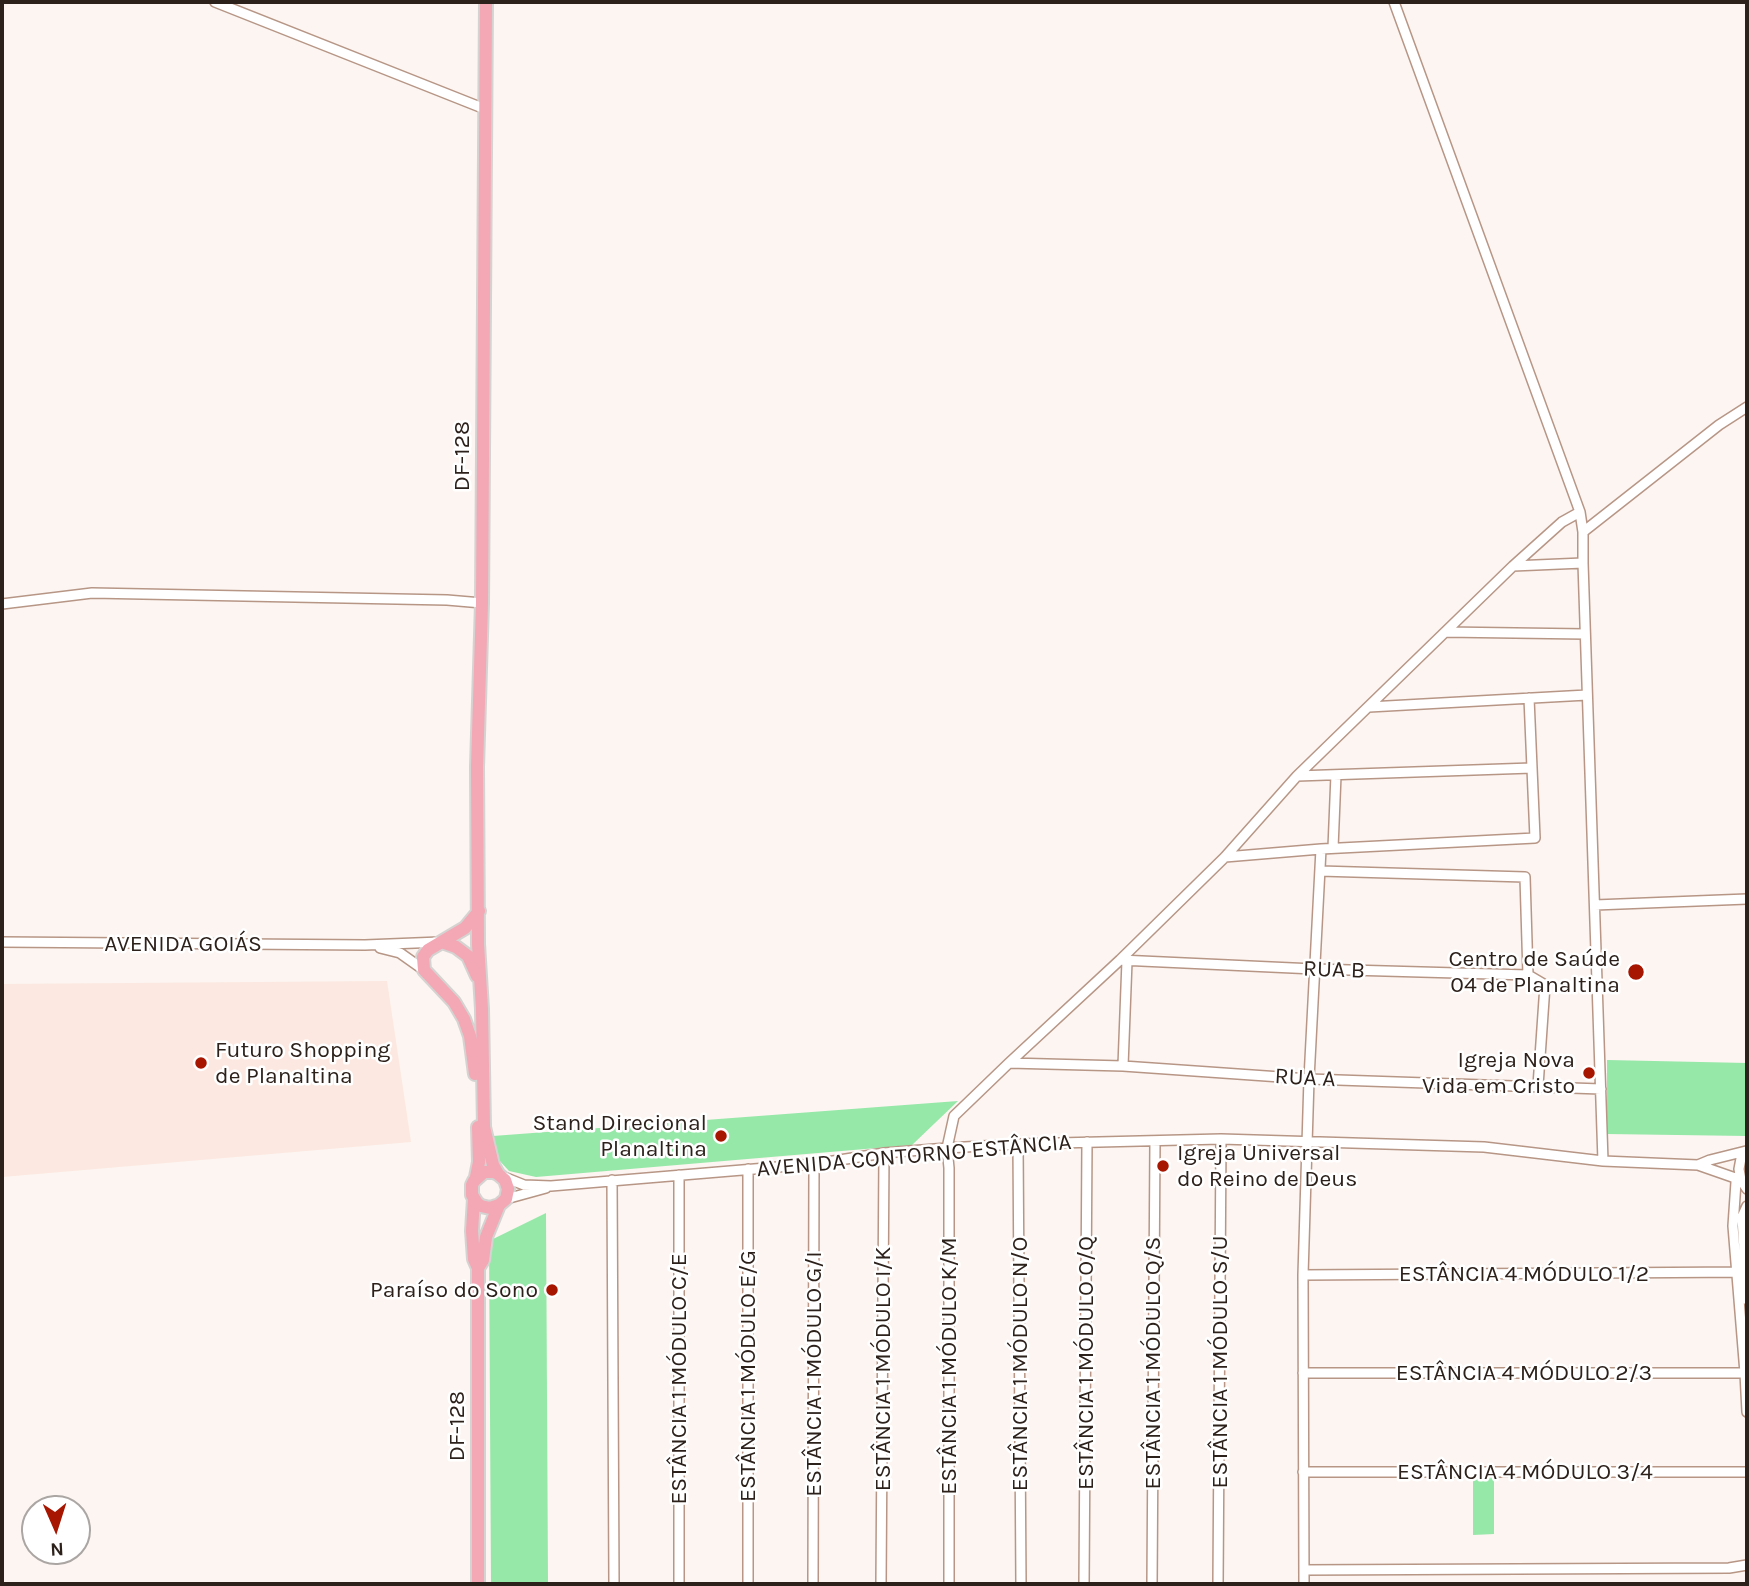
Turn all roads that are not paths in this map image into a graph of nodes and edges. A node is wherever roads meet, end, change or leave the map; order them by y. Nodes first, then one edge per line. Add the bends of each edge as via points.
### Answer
1 (215, 2) edge
2 (486, 2) edge
3 (1394, 2) edge
4 (485, 109) junction
5 (1747, 407) edge
6 (1580, 512) junction
7 (1583, 532) junction
8 (1583, 563) junction
9 (1513, 566) junction
10 (482, 603) junction
11 (2, 604) edge
12 (1445, 632) junction
13 (1585, 634) junction
14 (1587, 695) junction
15 (1529, 698) junction
16 (1368, 707) junction
17 (1532, 768) junction
18 (1336, 775) junction
19 (1297, 776) junction
20 (1333, 848) junction
21 (1321, 849) junction
22 (1225, 857) junction
23 (1320, 871) junction
24 (1747, 899) edge
25 (1595, 905) junction
26 (479, 911) junction
27 (2, 942) edge
28 (442, 942) junction
29 (365, 945) junction
30 (1124, 960) junction
31 (1314, 969) junction
32 (424, 970) junction
33 (1528, 975) junction
34 (481, 991) junction
35 (454, 1002) junction
36 (1009, 1063) junction
37 (1124, 1066) junction
38 (1308, 1079) junction
39 (1538, 1086) junction
40 (1601, 1089) junction
41 (1221, 1139) junction
42 (1155, 1141) junction
43 (1087, 1142) junction
44 (1307, 1142) junction
45 (1018, 1144) junction
46 (947, 1148) junction
47 (1744, 1152) edge
48 (884, 1153) junction
49 (1603, 1161) junction
50 (814, 1164) junction
51 (1698, 1165) junction
52 (748, 1169) junction
53 (500, 1175) junction
54 (679, 1175) junction
55 (476, 1177) junction
56 (612, 1180) junction
57 (1741, 1180) junction
58 (551, 1186) junction
59 (1747, 1189) edge
60 (474, 1199) junction
61 (502, 1202) junction
62 (1747, 1206) edge
63 (478, 1268) junction
64 (1741, 1272) junction
65 (1303, 1275) junction
66 (1747, 1300) edge
67 (1303, 1373) junction
68 (1745, 1373) junction
69 (1747, 1412) edge
70 (1303, 1472) junction
71 (1747, 1472) edge
72 (1747, 1565) edge
73 (1304, 1570) junction
74 (478, 1584) edge
75 (614, 1584) edge
76 (679, 1584) edge
77 (748, 1584) edge
78 (813, 1584) edge
79 (881, 1584) edge
80 (949, 1584) edge
81 (1021, 1584) edge
82 (1084, 1584) edge
83 (1152, 1584) edge
84 (1219, 1584) edge
85 (1304, 1584) edge

1 - 4 street
2 - 4 main road, DF-128 / DF-128
3 - 6 street
4 - 10 main road, DF-128 / DF-128
5 - 7 street
6 - 7 street
6 - 9 street, ESTÂNCIA 1 MÓDULO K/M via 1562,522
7 - 8 street
8 - 9 street
8 - 13 street
9 - 12 street, ESTÂNCIA 1 MÓDULO K/M
10 - 11 street via 92,593
10 - 26 main road, DF-128 / DF-128
12 - 13 street
12 - 16 street, ESTÂNCIA 1 MÓDULO K/M
13 - 14 street
14 - 15 street
14 - 25 street
15 - 16 street
15 - 17 street
16 - 19 street, ESTÂNCIA 1 MÓDULO K/M
17 - 18 street
17 - 20 street via 1535,838
18 - 19 street
18 - 20 street
19 - 22 street, ESTÂNCIA 1 MÓDULO K/M
20 - 21 street
21 - 22 street
21 - 23 street
22 - 30 street, ESTÂNCIA 1 MÓDULO K/M
23 - 31 street
23 - 33 street via 1525,877
24 - 25 street
25 - 40 street
26 - 28 main road via 465,928
26 - 34 main road, DF-128 / DF-128
27 - 29 street, AVENIDA GOIÁS
28 - 29 street, AVENIDA GOIÁS
28 - 32 main road via 425,953
28 - 34 main road via 468,956
29 - 32 street, AVENIDA GOIÁS via 400,953
30 - 31 street, RUA B
30 - 36 street, ESTÂNCIA 1 MÓDULO K/M
30 - 37 street
31 - 33 street, RUA B
31 - 38 street
32 - 35 main road, DF-128
33 - 39 street, RUA B via 1545,985
34 - 35 main road via 467,1003
34 - 53 main road, DF-128 / DF-128 via 484,1127
35 - 55 main road, DF-128 via 464,1018 474,1059 480,1161
36 - 37 street, RUA A
36 - 46 street, ESTÂNCIA 1 MÓDULO K/M via 954,1116
37 - 38 street, RUA A
38 - 39 street, RUA A
38 - 44 street
39 - 40 street, RUA A
40 - 49 street
41 - 42 street, AVENIDA CONTORNO ESTÂNCIA
41 - 44 street, AVENIDA CONTORNO ESTÂNCIA
41 - 84 street, ESTÂNCIA 1 MÓDULO S/U
42 - 43 street, AVENIDA CONTORNO ESTÂNCIA
42 - 83 street, ESTÂNCIA 1 MÓDULO Q/S
43 - 45 street, AVENIDA CONTORNO ESTÂNCIA
43 - 82 street, ESTÂNCIA 1 MÓDULO O/Q
44 - 49 street, AVENIDA CONTORNO ESTÂNCIA via 1484,1147
44 - 65 street
45 - 46 street, AVENIDA CONTORNO ESTÂNCIA
45 - 81 street, ESTÂNCIA 1 MÓDULO N/O
46 - 48 street, AVENIDA CONTORNO ESTÂNCIA
46 - 80 street, ESTÂNCIA 1 MÓDULO K/M
47 - 51 street, AVENIDA CONTORNO ESTÂNCIA
47 - 57 street
48 - 50 street, AVENIDA CONTORNO ESTÂNCIA
48 - 79 street, ESTÂNCIA 1 MÓDULO I/K
49 - 51 street, AVENIDA CONTORNO ESTÂNCIA
50 - 52 street, AVENIDA CONTORNO ESTÂNCIA
50 - 78 street, ESTÂNCIA 1 MÓDULO G/I
51 - 57 street, AVENIDA CONTORNO ESTÂNCIA
52 - 54 street, AVENIDA CONTORNO ESTÂNCIA
52 - 77 street, ESTÂNCIA 1 MÓDULO E/G
53 - 55 main road via 484,1172
53 - 58 street, AVENIDA CONTORNO ESTÂNCIA via 524,1185
53 - 61 main road, DF-128 via 508,1189
54 - 56 street, AVENIDA CONTORNO ESTÂNCIA
54 - 76 street, ESTÂNCIA 1 MÓDULO C/E
55 - 60 main road, DF-128 via 471,1190
56 - 58 street, AVENIDA CONTORNO ESTÂNCIA
56 - 75 street
57 - 59 street
57 - 64 street via 1736,1182 1733,1226
58 - 61 street, AVENIDA CONTORNO ESTÂNCIA
60 - 61 main road via 485,1208
60 - 63 main road, DF-128 / DF-128 via 472,1231
61 - 63 main road, DF-128 / DF-128
62 - 64 street via 1742,1217
63 - 74 main road, DF-128 / DF-128
64 - 65 street, ESTÂNCIA 4 MÓDULO 1/2
64 - 66 street
64 - 68 street
65 - 67 street
67 - 68 street, ESTÂNCIA 4 MÓDULO 2/3
67 - 70 street
68 - 69 street
70 - 71 street, ESTÂNCIA 4 MÓDULO 3/4
70 - 73 street
72 - 73 street
73 - 85 street

